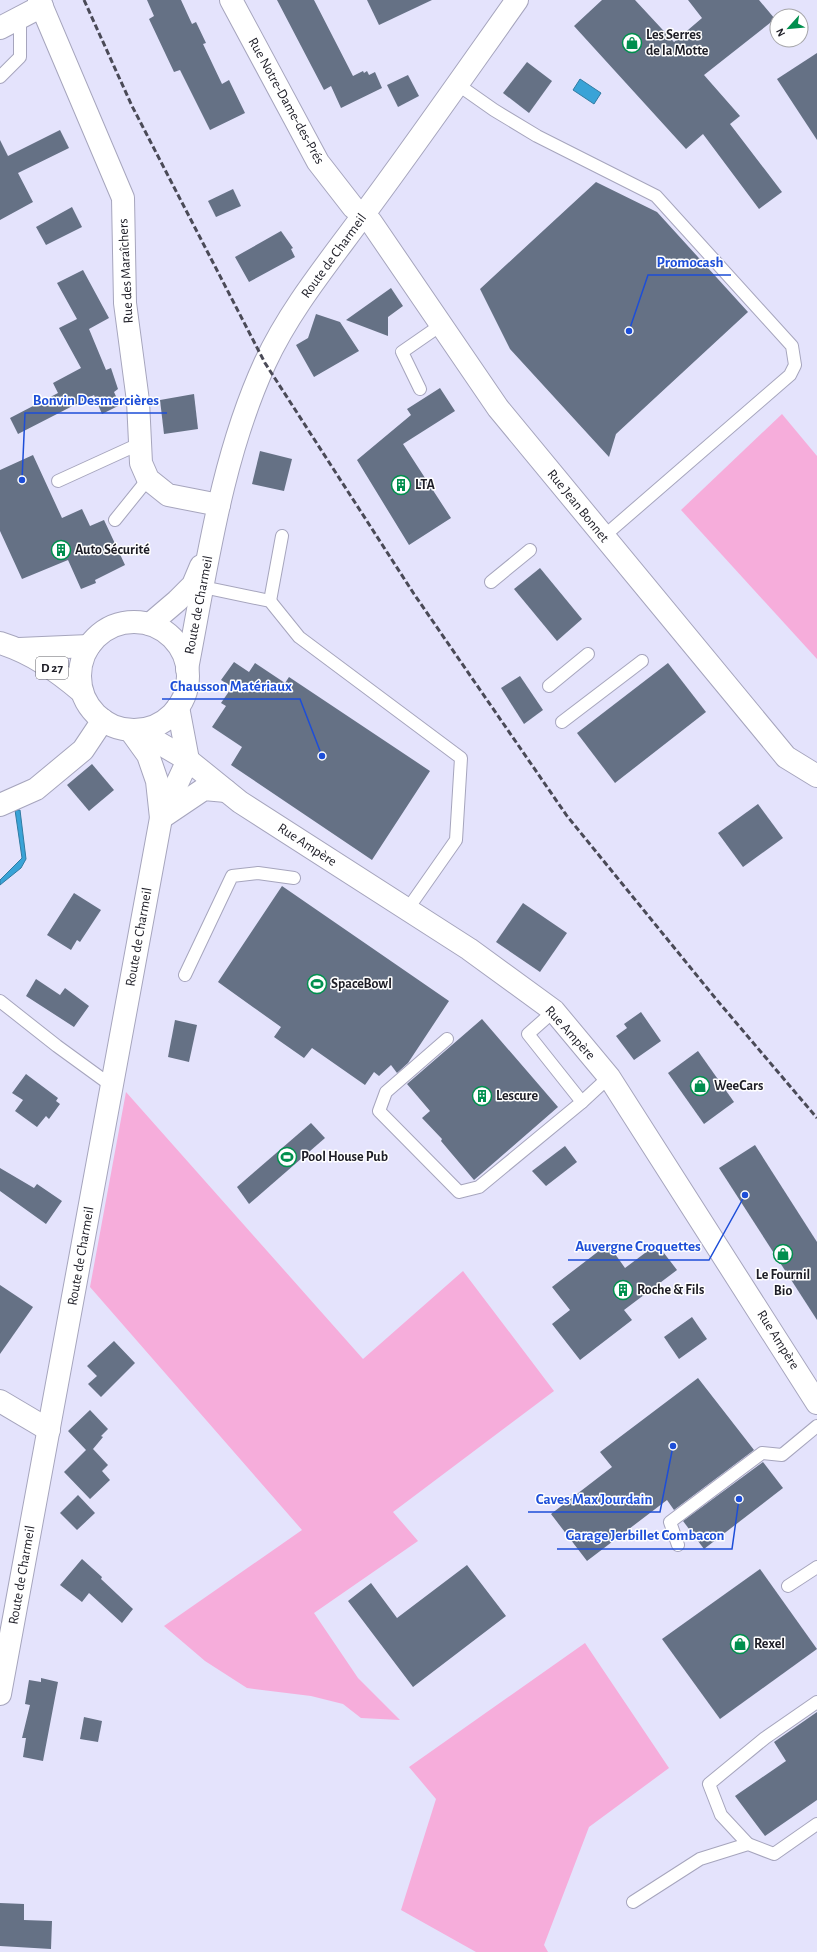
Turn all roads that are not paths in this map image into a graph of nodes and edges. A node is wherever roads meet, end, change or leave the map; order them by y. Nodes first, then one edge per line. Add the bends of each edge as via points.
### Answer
1 (231, 0) edge
2 (517, 0) edge
3 (40, 3) edge
4 (20, 17) junction
5 (0, 28) edge
6 (0, 77) edge
7 (457, 84) junction
8 (363, 216) junction
9 (442, 325) junction
10 (420, 389) dead end
11 (139, 444) junction
12 (148, 479) junction
13 (58, 480) dead end
14 (219, 505) junction
15 (115, 520) dead end
16 (282, 536) dead end
17 (603, 537) junction
18 (530, 550) dead end
19 (491, 582) dead end
20 (198, 586) junction
21 (270, 601) junction
22 (150, 624) junction
23 (9, 646) edge
24 (89, 646) junction
25 (588, 654) dead end
26 (642, 661) dead end
27 (187, 669) junction
28 (549, 686) dead end
29 (82, 692) junction
30 (178, 707) junction
31 (104, 720) junction
32 (562, 722) dead end
33 (133, 730) junction
34 (188, 760) junction
35 (817, 776) edge
36 (226, 791) junction
37 (0, 805) edge
38 (161, 818) junction
39 (294, 878) dead end
40 (408, 910) junction
41 (185, 975) dead end
42 (0, 1001) edge
43 (554, 1011) junction
44 (447, 1039) dead end
45 (609, 1077) junction
46 (112, 1086) junction
47 (582, 1102) junction
48 (0, 1401) edge
49 (817, 1403) edge
50 (817, 1426) edge
51 (49, 1430) junction
52 (678, 1545) dead end
53 (817, 1567) edge
54 (788, 1586) dead end
55 (0, 1694) edge
56 (817, 1702) edge
57 (817, 1824) edge
58 (748, 1844) junction
59 (633, 1902) dead end

1 - 8 main road, Rue Notre-Dame-des-Prés via 318,162 353,208
2 - 7 main road, Route de Charmeil
3 - 4 main road
3 - 11 main road, Rue des Maraîchers via 123,198 125,303 138,401
4 - 5 main road
4 - 6 lane via 20,57
7 - 8 main road, Route de Charmeil
7 - 17 lane via 537,136 656,196 792,346 795,365 790,375
8 - 9 main road, Rue Jean Bonnet via 371,222
8 - 14 main road, Route de Charmeil via 324,266 265,363 240,426
9 - 10 lane via 402,352
9 - 17 main road, Rue Jean Bonnet via 498,408
11 - 12 main road, Rue des Maraîchers via 141,464
11 - 13 lane
12 - 14 main road, Rue des Maraîchers via 168,496
12 - 15 lane
14 - 20 main road, Route de Charmeil
16 - 21 lane
17 - 35 main road, Rue Jean Bonnet via 786,757
18 - 19 lane
20 - 21 lane
20 - 22 main road, Route de Charmeil
20 - 27 main road, Route de Charmeil
21 - 40 lane via 299,637 461,758 456,840
22 - 24 main road via 132,622 116,625 100,634
22 - 27 main road via 164,631 175,641 183,654
23 - 24 main road, D 27
23 - 29 main road, D 27 via 52,667
24 - 29 main road via 82,661
25 - 28 lane
26 - 32 lane
27 - 30 main road via 184,695
29 - 31 main road via 90,708
30 - 33 main road via 167,719 153,726
30 - 34 main road
31 - 33 main road via 116,727
31 - 37 main road via 83,750 36,789
33 - 34 main road, Rue Ampère
33 - 38 main road, Route de Charmeil via 148,755 155,774
34 - 36 main road, Rue Ampère
34 - 38 main road, Route de Charmeil
36 - 38 main road via 204,789
36 - 40 main road, Rue Ampère
38 - 46 main road, Route de Charmeil
39 - 41 lane via 258,873 232,876
40 - 43 main road, Rue Ampère via 468,949
42 - 46 lane
43 - 45 main road, Rue Ampère
43 - 47 lane via 528,1034
44 - 47 lane via 386,1092 379,1111 459,1192 479,1186
45 - 47 lane
45 - 49 main road, Rue Ampère
46 - 51 main road, Route de Charmeil
48 - 51 main road
50 - 52 lane via 782,1455 762,1453 670,1522
51 - 55 main road, Route de Charmeil
53 - 54 lane
56 - 58 lane via 765,1738 709,1784 721,1815
57 - 58 lane via 774,1854
58 - 59 lane via 700,1859

